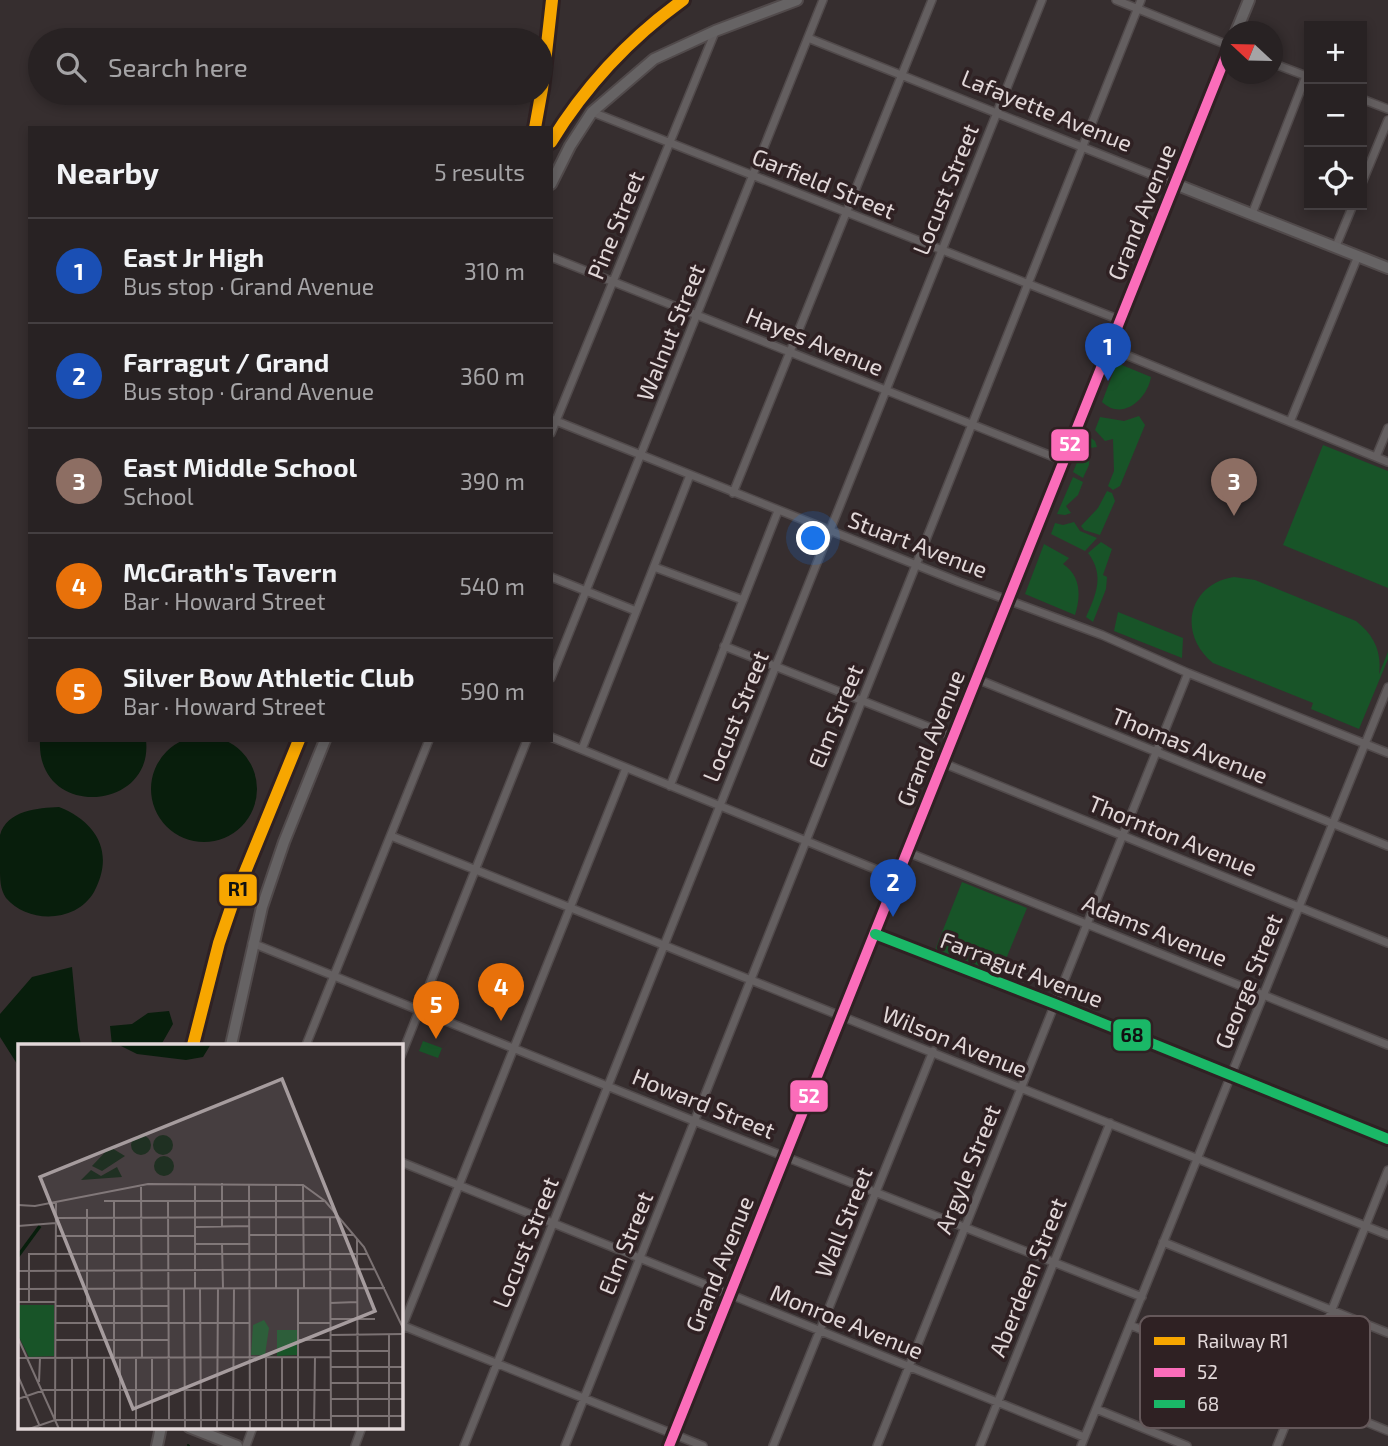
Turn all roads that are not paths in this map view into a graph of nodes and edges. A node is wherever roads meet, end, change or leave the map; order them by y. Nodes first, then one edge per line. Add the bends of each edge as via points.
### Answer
1 (797, 0) edge
2 (824, 0) edge
3 (932, 0) edge
4 (1042, 0) edge
5 (1116, 0) edge
6 (1141, 0) edge
7 (1249, 0) edge
8 (1138, 9) junction
9 (1240, 21) edge
10 (715, 31) junction
11 (808, 38) junction
12 (1220, 42) edge
13 (1283, 67) edge
14 (1220, 71) edge
15 (902, 75) junction
16 (1304, 75) edge
17 (1305, 84) edge
18 (1367, 101) edge
19 (1388, 109) edge
20 (592, 112) junction
21 (997, 112) junction
22 (1388, 120) edge
23 (668, 142) junction
24 (1083, 145) junction
25 (1367, 171) edge
26 (753, 176) junction
27 (553, 180) edge
28 (1175, 184) junction
29 (1351, 210) edge
30 (846, 213) junction
31 (1252, 214) junction
32 (1336, 246) junction
33 (942, 250) junction
34 (1358, 256) junction
35 (553, 258) edge
36 (1388, 268) edge
37 (613, 282) junction
38 (1028, 284) junction
39 (697, 315) junction
40 (1120, 320) junction
41 (1109, 348) junction
42 (790, 352) junction
43 (886, 390) junction
44 (554, 420) edge
45 (1290, 422) junction
46 (972, 425) junction
47 (1388, 428) edge
48 (641, 455) junction
49 (1376, 457) junction
50 (1064, 461) junction
51 (1388, 462) edge
52 (690, 475) junction
53 (733, 493) junction
54 (778, 511) junction
55 (829, 531) junction
56 (916, 565) junction
57 (654, 567) junction
58 (553, 578) edge
59 (586, 591) junction
60 (1009, 599) junction
61 (743, 600) junction
62 (636, 611) junction
63 (724, 646) junction
64 (775, 666) junction
65 (553, 673) edge
66 (1188, 673) junction
67 (976, 679) junction
68 (1388, 687) edge
69 (862, 701) junction
70 (954, 737) junction
71 (553, 738) edge
72 (324, 742) edge
73 (428, 742) edge
74 (526, 742) edge
75 (1365, 744) junction
76 (582, 749) junction
77 (1156, 752) junction
78 (1388, 753) edge
79 (943, 763) junction
80 (626, 768) junction
81 (670, 786) junction
82 (720, 807) junction
83 (1333, 824) junction
84 (1121, 835) junction
85 (391, 836) junction
86 (805, 841) junction
87 (1388, 846) edge
88 (908, 852) junction
89 (475, 870) junction
90 (897, 878) junction
91 (569, 908) junction
92 (1299, 908) junction
93 (1086, 923) junction
94 (875, 934) junction
95 (252, 943) junction
96 (1388, 943) edge
97 (664, 946) junction
98 (336, 975) junction
99 (750, 980) junction
100 (1264, 995) junction
101 (1055, 1004) junction
102 (418, 1010) junction
103 (841, 1017) junction
104 (231, 1044) edge
105 (306, 1044) edge
106 (1388, 1045) edge
107 (513, 1048) junction
108 (933, 1051) junction
109 (402, 1053) edge
110 (1231, 1075) junction
111 (608, 1086) junction
112 (1021, 1088) junction
113 (694, 1121) junction
114 (1110, 1123) junction
115 (1388, 1139) edge
116 (785, 1156) junction
117 (1197, 1158) junction
118 (402, 1162) edge
119 (1388, 1170) edge
120 (458, 1186) junction
121 (876, 1192) junction
122 (553, 1224) junction
123 (1365, 1226) junction
124 (964, 1227) junction
125 (1388, 1235) edge
126 (1163, 1242) junction
127 (640, 1258) junction
128 (1054, 1262) junction
129 (730, 1294) junction
130 (1142, 1297) junction
131 (1332, 1310) junction
132 (1330, 1316) edge
133 (1347, 1316) edge
134 (402, 1325) edge
135 (1130, 1325) junction
136 (1370, 1326) edge
137 (402, 1327) edge
138 (820, 1329) junction
139 (1140, 1329) edge
140 (1388, 1333) edge
141 (498, 1364) junction
142 (909, 1366) junction
143 (584, 1398) junction
144 (997, 1403) junction
145 (1096, 1409) junction
146 (1370, 1423) edge
147 (1140, 1427) edge
148 (160, 1428) edge
149 (192, 1428) edge
150 (253, 1428) edge
151 (362, 1428) edge
152 (1143, 1428) edge
153 (1284, 1428) edge
154 (1388, 1430) edge
155 (674, 1434) junction
156 (1084, 1437) junction
157 (157, 1446) edge
158 (237, 1446) edge
159 (246, 1446) edge
160 (355, 1446) edge
161 (464, 1446) edge
162 (565, 1446) edge
163 (669, 1446) edge
164 (703, 1446) edge
165 (773, 1446) edge
166 (877, 1446) edge
167 (980, 1446) edge
168 (1081, 1446) edge
169 (1187, 1446) edge
170 (1277, 1446) edge

1 - 10 main road
2 - 11 street, Walnut Street
3 - 15 street
4 - 21 street, Locust Street
5 - 8 street
6 - 8 street, Elm Street
7 - 9 main road
8 - 12 street
8 - 24 street, Elm Street
10 - 20 main road via 654,59
10 - 23 street, Pine Street
11 - 15 street, Lafayette Avenue
11 - 26 street, Walnut Street
13 - 16 street
14 - 28 main road, Grand Avenue
15 - 21 street, Lafayette Avenue
15 - 30 street
17 - 31 street
18 - 19 street
20 - 23 street, Garfield Street
20 - 27 main road
21 - 24 street, Lafayette Avenue
21 - 33 street, Locust Street
22 - 25 street
23 - 26 street, Garfield Street
23 - 37 street, Pine Street
24 - 28 street, Lafayette Avenue
24 - 38 street, Elm Street
26 - 30 street, Garfield Street
26 - 39 street, Walnut Street
28 - 31 main road, Lafayette Avenue
28 - 40 main road, Grand Avenue
29 - 32 street
30 - 33 street, Garfield Street
30 - 42 street
31 - 32 main road, Lafayette Avenue
32 - 34 main road, Lafayette Avenue
33 - 38 street, Garfield Street
33 - 43 street, Locust Street
34 - 36 main road, Lafayette Avenue
34 - 45 street
35 - 37 street, Hayes Avenue
37 - 39 street, Hayes Avenue
37 - 44 street, Pine Street
38 - 40 street, Garfield Street
38 - 46 street, Elm Street
39 - 42 street, Hayes Avenue
39 - 48 street, Walnut Street
40 - 41 main road, Grand Avenue
41 - 45 street
41 - 50 main road, Grand Avenue
42 - 43 street, Hayes Avenue
42 - 53 street
43 - 46 street, Hayes Avenue
43 - 55 street, Locust Street
44 - 48 street, Stuart Avenue
45 - 49 street
46 - 50 street, Hayes Avenue
46 - 56 street, Elm Street
47 - 49 street
48 - 52 street, Stuart Avenue
48 - 59 street, Walnut Street
49 - 51 street
50 - 60 main road, Grand Avenue
52 - 53 street, Stuart Avenue
52 - 57 street
53 - 54 street, Stuart Avenue
54 - 55 street, Stuart Avenue
54 - 61 street
55 - 56 street, Stuart Avenue
55 - 64 street, Locust Street
56 - 60 street, Stuart Avenue
56 - 69 street, Elm Street
57 - 61 street
57 - 62 street
58 - 59 street
59 - 62 street
59 - 65 street, Walnut Street
60 - 66 street, Stuart Avenue
60 - 67 main road, Grand Avenue
61 - 63 street
62 - 76 street
63 - 64 street
63 - 81 street
64 - 69 street
64 - 82 street, Locust Street
66 - 75 street, Stuart Avenue
66 - 77 street, Argyle Street
67 - 70 main road, Grand Avenue
67 - 77 street, Thomas Avenue
68 - 75 street, George Street
69 - 70 street
69 - 86 street, Elm Street
70 - 79 main road, Grand Avenue
71 - 76 street
72 - 95 main road
73 - 85 street
74 - 89 street
75 - 78 street, Stuart Avenue
75 - 83 street, George Street
76 - 80 street
77 - 83 street, Thomas Avenue
77 - 84 street, Argyle Street
79 - 84 street, Thornton Avenue
79 - 88 main road, Grand Avenue
80 - 81 street
80 - 91 street
81 - 82 street
82 - 86 street
82 - 97 street, Locust Street
83 - 87 street, Thomas Avenue
83 - 92 street, George Street
84 - 92 street, Thornton Avenue
84 - 93 street, Argyle Street
85 - 89 street, Wilson Avenue
85 - 98 street
86 - 90 street
86 - 99 street, Elm Street
88 - 90 main road, Grand Avenue
88 - 93 street, Adams Avenue
89 - 91 street, Wilson Avenue
89 - 102 street
90 - 94 main road, Grand Avenue
91 - 97 street, Wilson Avenue
91 - 107 street
92 - 96 street, Thornton Avenue
92 - 100 street, George Street
93 - 100 street, Adams Avenue
93 - 101 street, Argyle Street
94 - 101 main road, Farragut Avenue
94 - 103 main road, Grand Avenue
95 - 98 street, Howard Street
95 - 104 main road
97 - 99 street, Wilson Avenue
97 - 111 street, Locust Street
98 - 102 street, Howard Street
98 - 105 street
99 - 103 street, Wilson Avenue
99 - 113 street, Elm Street
100 - 106 street, Adams Avenue
100 - 110 street, George Street
101 - 110 main road, Farragut Avenue
101 - 112 street, Argyle Street
102 - 107 street, Howard Street
102 - 109 street
103 - 108 street, Wilson Avenue
103 - 116 main road, Grand Avenue
107 - 111 street, Howard Street
107 - 120 street
108 - 112 street, Wilson Avenue
108 - 121 street, Wall Street
110 - 115 main road, Farragut Avenue
110 - 117 street, George Street
111 - 113 street, Howard Street
111 - 122 street, Locust Street
112 - 114 street, Wilson Avenue
112 - 124 street, Argyle Street
113 - 116 street, Howard Street
113 - 127 street, Elm Street
114 - 117 street, Wilson Avenue
114 - 128 street, Aberdeen Street
116 - 121 street, Howard Street
116 - 129 main road, Grand Avenue
117 - 123 street, Wilson Avenue
117 - 126 street, George Street
118 - 120 street, Monroe Avenue
119 - 123 street
120 - 122 street, Monroe Avenue
120 - 134 street
121 - 124 street, Howard Street
121 - 138 street, Wall Street
122 - 127 street, Monroe Avenue
122 - 141 street, Locust Street
123 - 125 street, Wilson Avenue
123 - 131 street
124 - 128 street, Howard Street
124 - 142 street, Argyle Street
126 - 130 street, George Street
126 - 131 street
127 - 129 street, Monroe Avenue
127 - 143 street, Elm Street
128 - 130 street, Howard Street
128 - 144 street, Aberdeen Street
129 - 138 street, Monroe Avenue
129 - 155 main road, Grand Avenue
130 - 135 street, George Street
131 - 132 street
131 - 133 street
135 - 139 street
135 - 145 street, George Street
136 - 140 street
137 - 141 street
138 - 142 street, Monroe Avenue
138 - 165 street, Wall Street
141 - 143 street
141 - 161 street, Locust Street
142 - 144 street, Monroe Avenue
142 - 166 street, Argyle Street
143 - 155 street
143 - 162 street, Elm Street
144 - 156 street, Monroe Avenue
144 - 167 street, Aberdeen Street
145 - 147 street
145 - 156 street, George Street
146 - 154 street
148 - 157 main road
149 - 158 main road
150 - 159 street
151 - 160 street
152 - 169 street
153 - 170 street
155 - 163 main road, Grand Avenue
155 - 164 street
156 - 168 street, George Street

